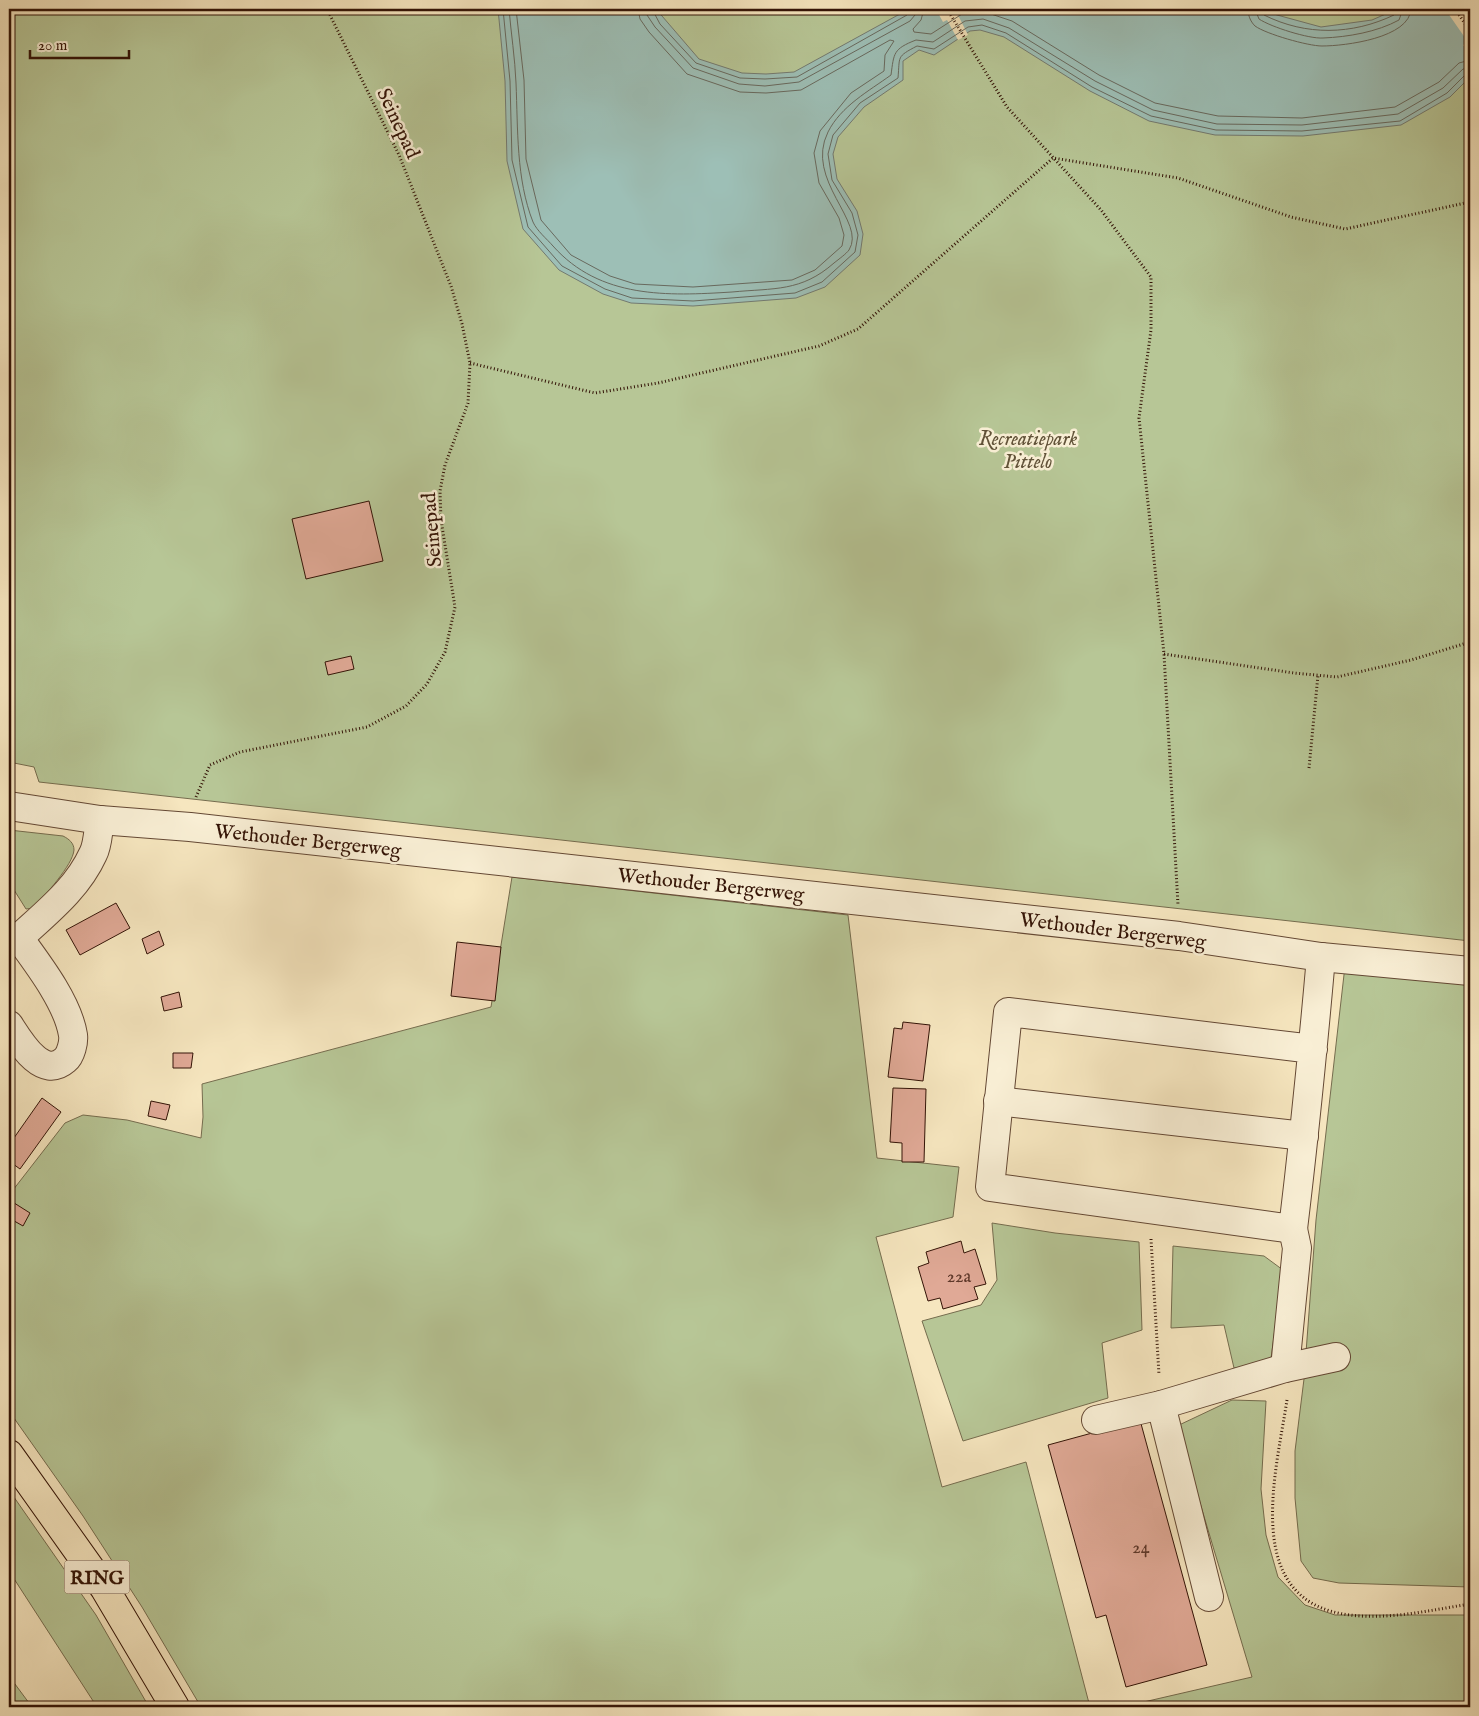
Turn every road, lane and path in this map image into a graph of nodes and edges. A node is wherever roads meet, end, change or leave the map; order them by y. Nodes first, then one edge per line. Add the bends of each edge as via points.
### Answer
1 (328, 9) edge
2 (947, 9) edge
3 (1455, 9) edge
4 (1470, 30) edge
5 (1053, 158) junction
6 (1470, 202) edge
7 (470, 363) junction
8 (1470, 642) edge
9 (1164, 654) junction
10 (1318, 676) junction
11 (1309, 768) dead end
12 (9, 806) edge
13 (100, 820) junction
14 (190, 827) junction
15 (1179, 936) junction
16 (14, 938) edge
17 (1321, 957) junction
18 (1470, 971) edge
19 (9, 1025) edge
20 (1313, 1049) junction
21 (998, 1101) junction
22 (1304, 1136) junction
23 (1149, 1209) junction
24 (1293, 1229) junction
25 (1336, 1357) dead end
26 (1285, 1368) junction
27 (1161, 1405) junction
28 (1096, 1420) dead end
29 (9, 1454) edge
30 (1209, 1597) dead end
31 (1470, 1604) edge
32 (175, 1707) edge

1 - 7 path, Seinepad via 399,155 450,286
2 - 5 path via 1006,107
3 - 4 path
5 - 6 path via 1178,178 1290,217 1345,228
5 - 7 path via 858,330 819,346 595,394
5 - 9 path via 1101,210 1151,277 1151,330 1139,418
7 - 14 path, Seinepad via 468,403 445,465 440,491 454,607 445,652 427,684 406,706 367,727 240,752 210,765 197,793
8 - 10 path via 1337,677
9 - 10 path
9 - 15 path
10 - 11 path
12 - 13 street, Wethouder Bergerweg
13 - 14 street, Wethouder Bergerweg
13 - 16 street via 94,853 76,882 61,900
14 - 15 street, Wethouder Bergerweg
15 - 17 street, Wethouder Bergerweg
16 - 19 street via 68,1015 73,1037 69,1056 61,1063 48,1066 37,1061
17 - 18 street, Wethouder Bergerweg
17 - 20 street
20 - 21 street via 1008,1012
20 - 22 street
21 - 22 street
21 - 23 street via 990,1187
22 - 24 street
23 - 24 street
23 - 27 path
24 - 26 street via 1298,1248
25 - 26 street
26 - 27 street
26 - 31 path via 1289,1383 1272,1494 1272,1539 1286,1580 1304,1598 1348,1615 1376,1616
27 - 28 street
27 - 30 street
29 - 32 main road, RING via 105,1589

